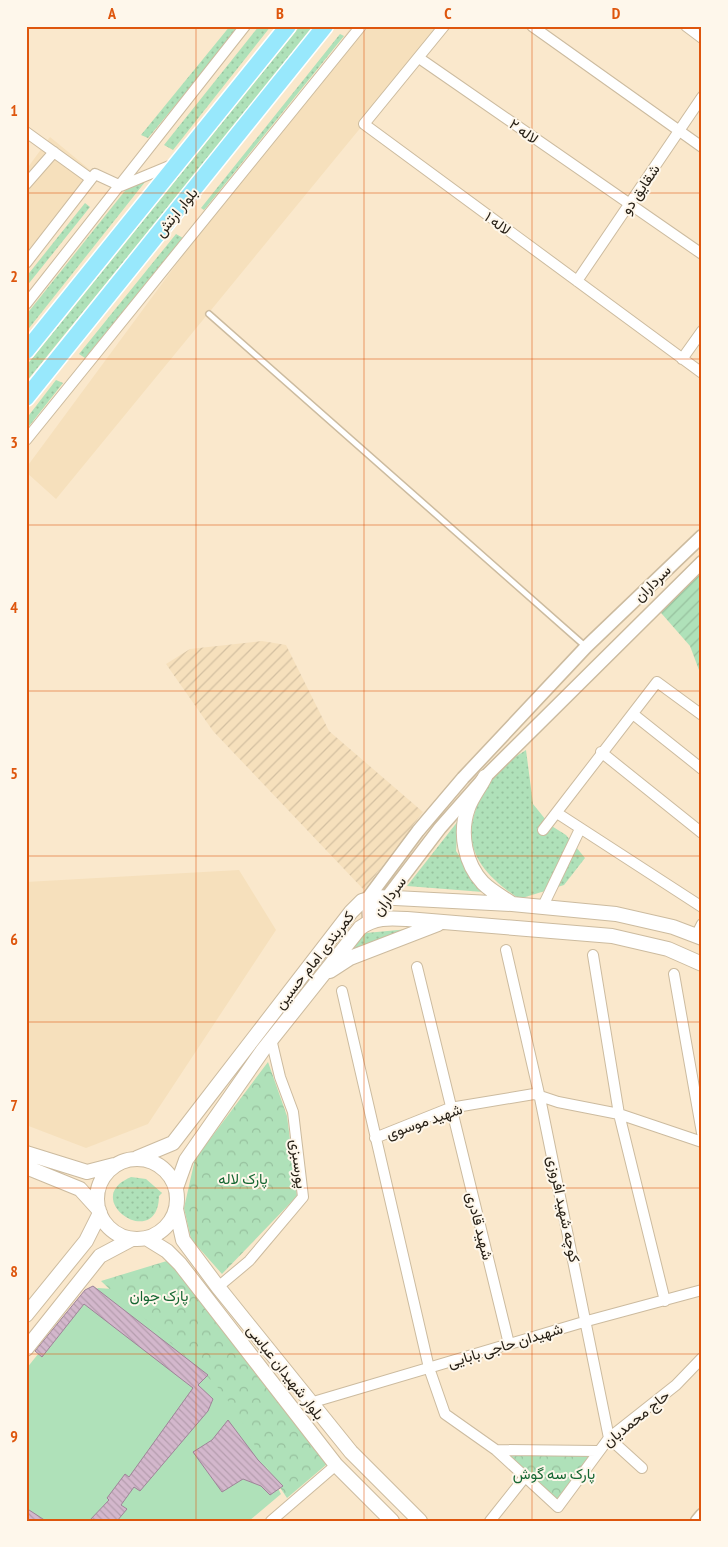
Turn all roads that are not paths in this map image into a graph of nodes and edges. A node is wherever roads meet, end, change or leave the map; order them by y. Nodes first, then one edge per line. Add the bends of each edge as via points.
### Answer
1 (245, 26) edge
2 (288, 26) edge
3 (325, 26) edge
4 (361, 26) edge
5 (444, 26) edge
6 (532, 26) edge
7 (686, 26) edge
8 (702, 38) edge
9 (419, 58) junction
10 (702, 97) edge
11 (679, 131) junction
12 (26, 132) edge
13 (702, 147) edge
14 (54, 152) junction
15 (179, 161) junction
16 (91, 179) junction
17 (26, 184) edge
18 (121, 186) junction
19 (630, 204) junction
20 (702, 254) edge
21 (26, 263) edge
22 (578, 282) junction
23 (26, 304) edge
24 (209, 314) dead end
25 (702, 331) edge
26 (26, 351) edge
27 (682, 359) junction
28 (702, 373) edge
29 (26, 398) edge
30 (26, 440) edge
31 (702, 536) edge
32 (702, 562) edge
33 (586, 647) junction
34 (633, 714) junction
35 (702, 715) edge
36 (602, 752) junction
37 (702, 768) edge
38 (485, 777) junction
39 (557, 813) junction
40 (580, 829) junction
41 (543, 830) dead end
42 (702, 833) edge
43 (388, 897) junction
44 (368, 898) junction
45 (512, 904) junction
46 (543, 906) junction
47 (702, 907) edge
48 (369, 921) junction
49 (446, 921) junction
50 (700, 933) edge
51 (506, 950) dead end
52 (593, 955) dead end
53 (702, 964) edge
54 (417, 967) dead end
55 (674, 974) dead end
56 (315, 982) junction
57 (342, 991) dead end
58 (271, 1040) junction
59 (540, 1098) junction
60 (450, 1108) junction
61 (620, 1114) junction
62 (702, 1133) edge
63 (375, 1138) junction
64 (702, 1142) edge
65 (26, 1153) edge
66 (136, 1158) junction
67 (117, 1164) junction
68 (26, 1167) edge
69 (176, 1188) junction
70 (176, 1209) junction
71 (99, 1211) junction
72 (139, 1239) junction
73 (218, 1287) junction
74 (702, 1290) edge
75 (665, 1301) junction
76 (26, 1315) edge
77 (587, 1321) junction
78 (509, 1344) junction
79 (26, 1349) edge
80 (702, 1358) edge
81 (429, 1368) junction
82 (310, 1403) junction
83 (609, 1438) junction
84 (496, 1450) junction
85 (597, 1451) junction
86 (351, 1452) junction
87 (336, 1465) junction
88 (642, 1468) dead end
89 (525, 1477) junction
90 (558, 1507) joint
91 (702, 1515) edge
92 (271, 1521) edge
93 (392, 1521) edge
94 (420, 1521) edge
95 (490, 1521) edge
96 (697, 1521) edge

1 - 18 street
2 - 15 highway, بلوار ارتش
3 - 29 highway, بلوار ارتش
4 - 30 street
5 - 9 street
6 - 11 street
7 - 8 street
9 - 19 street, لاله ۲
9 - 22 street, لاله ۱ via 364,124
10 - 11 street, شقایق دو
11 - 13 street
11 - 19 street, شقایق دو
12 - 14 street
14 - 16 street
14 - 17 street
15 - 18 street
15 - 26 highway, بلوار ارتش
16 - 18 street via 95,174
16 - 21 street
18 - 23 street
19 - 20 street, لاله ۲
19 - 22 street, شقایق دو
22 - 27 street, لاله ۱
24 - 33 lane
25 - 27 street
27 - 28 street, لاله ۱
31 - 33 street, سرداران
32 - 38 street, سرداران
33 - 44 street, سرداران via 462,778
34 - 35 street via 657,682
34 - 36 street
34 - 37 street
36 - 39 street
36 - 42 street
38 - 43 street, سرداران via 440,828
38 - 45 main road via 468,808 464,843 476,874
39 - 40 street
39 - 41 street
40 - 46 street
40 - 47 street
43 - 44 main road, کمربندی امام حسین
43 - 45 main road, کمربندی امام حسین
43 - 48 street, سرداران
44 - 48 street, سرداران
44 - 66 main road, کمربندی امام حسین via 351,912 173,1143
45 - 46 main road, کمربندی امام حسین
46 - 50 main road, کمربندی امام حسین via 616,914
48 - 49 main road, کمربندی امام حسین via 385,918
48 - 56 main road, کمربندی امام حسین
49 - 53 main road, کمربندی امام حسین via 612,936 668,949
49 - 56 main road via 350,958
51 - 59 street, کوچه شهید افروزی
52 - 61 street
54 - 60 street, شهید قادری
55 - 62 street
56 - 58 main road, کمربندی امام حسین
57 - 63 street
58 - 69 main road, کمربندی امام حسین via 186,1160
58 - 73 street, پورسبزی via 293,1112 303,1196 248,1261
59 - 60 street, شهید موسوی via 534,1094
59 - 61 street, شهید موسوی
59 - 77 street, کوچه شهید افروزی
60 - 63 street, شهید موسوی
60 - 78 street, شهید قادری
61 - 64 street, شهید موسوی
61 - 75 street
63 - 81 street, شهید موسوی
65 - 67 main road via 87,1172
66 - 67 main road
66 - 69 main road via 161,1166
67 - 71 main road via 103,1177 98,1190
68 - 71 main road via 80,1189
69 - 70 main road
70 - 72 main road via 168,1225 158,1234
70 - 73 main road, بلوار شهیدان عباسی via 183,1240
71 - 72 main road via 108,1227 121,1236
71 - 76 main road via 86,1241
72 - 79 main road via 100,1256
72 - 87 main road, بلوار شهیدان عباسی via 167,1251 180,1264
73 - 82 main road, بلوار شهیدان عباسی
74 - 75 street, شهیدان حاجی بابایی
75 - 77 street, شهیدان حاجی بابایی
77 - 78 street, شهیدان حاجی بابایی
77 - 83 street, کوچه شهید افروزی
78 - 81 street, شهیدان حاجی بابایی
80 - 83 street, حاج محمدیان via 676,1386
81 - 82 street, شهیدان حاجی بابایی
81 - 84 street, شهید موسوی via 445,1414
82 - 86 main road, بلوار شهیدان عباسی
83 - 85 street, حاج محمدیان
83 - 88 street
84 - 85 street
84 - 89 street, شهید موسوی
85 - 90 street, حاج محمدیان
86 - 87 main road
86 - 94 main road, بلوار شهیدان عباسی
87 - 92 street
87 - 93 main road, بلوار شهیدان عباسی
89 - 90 street, شهید موسوی
89 - 95 street
91 - 96 street

